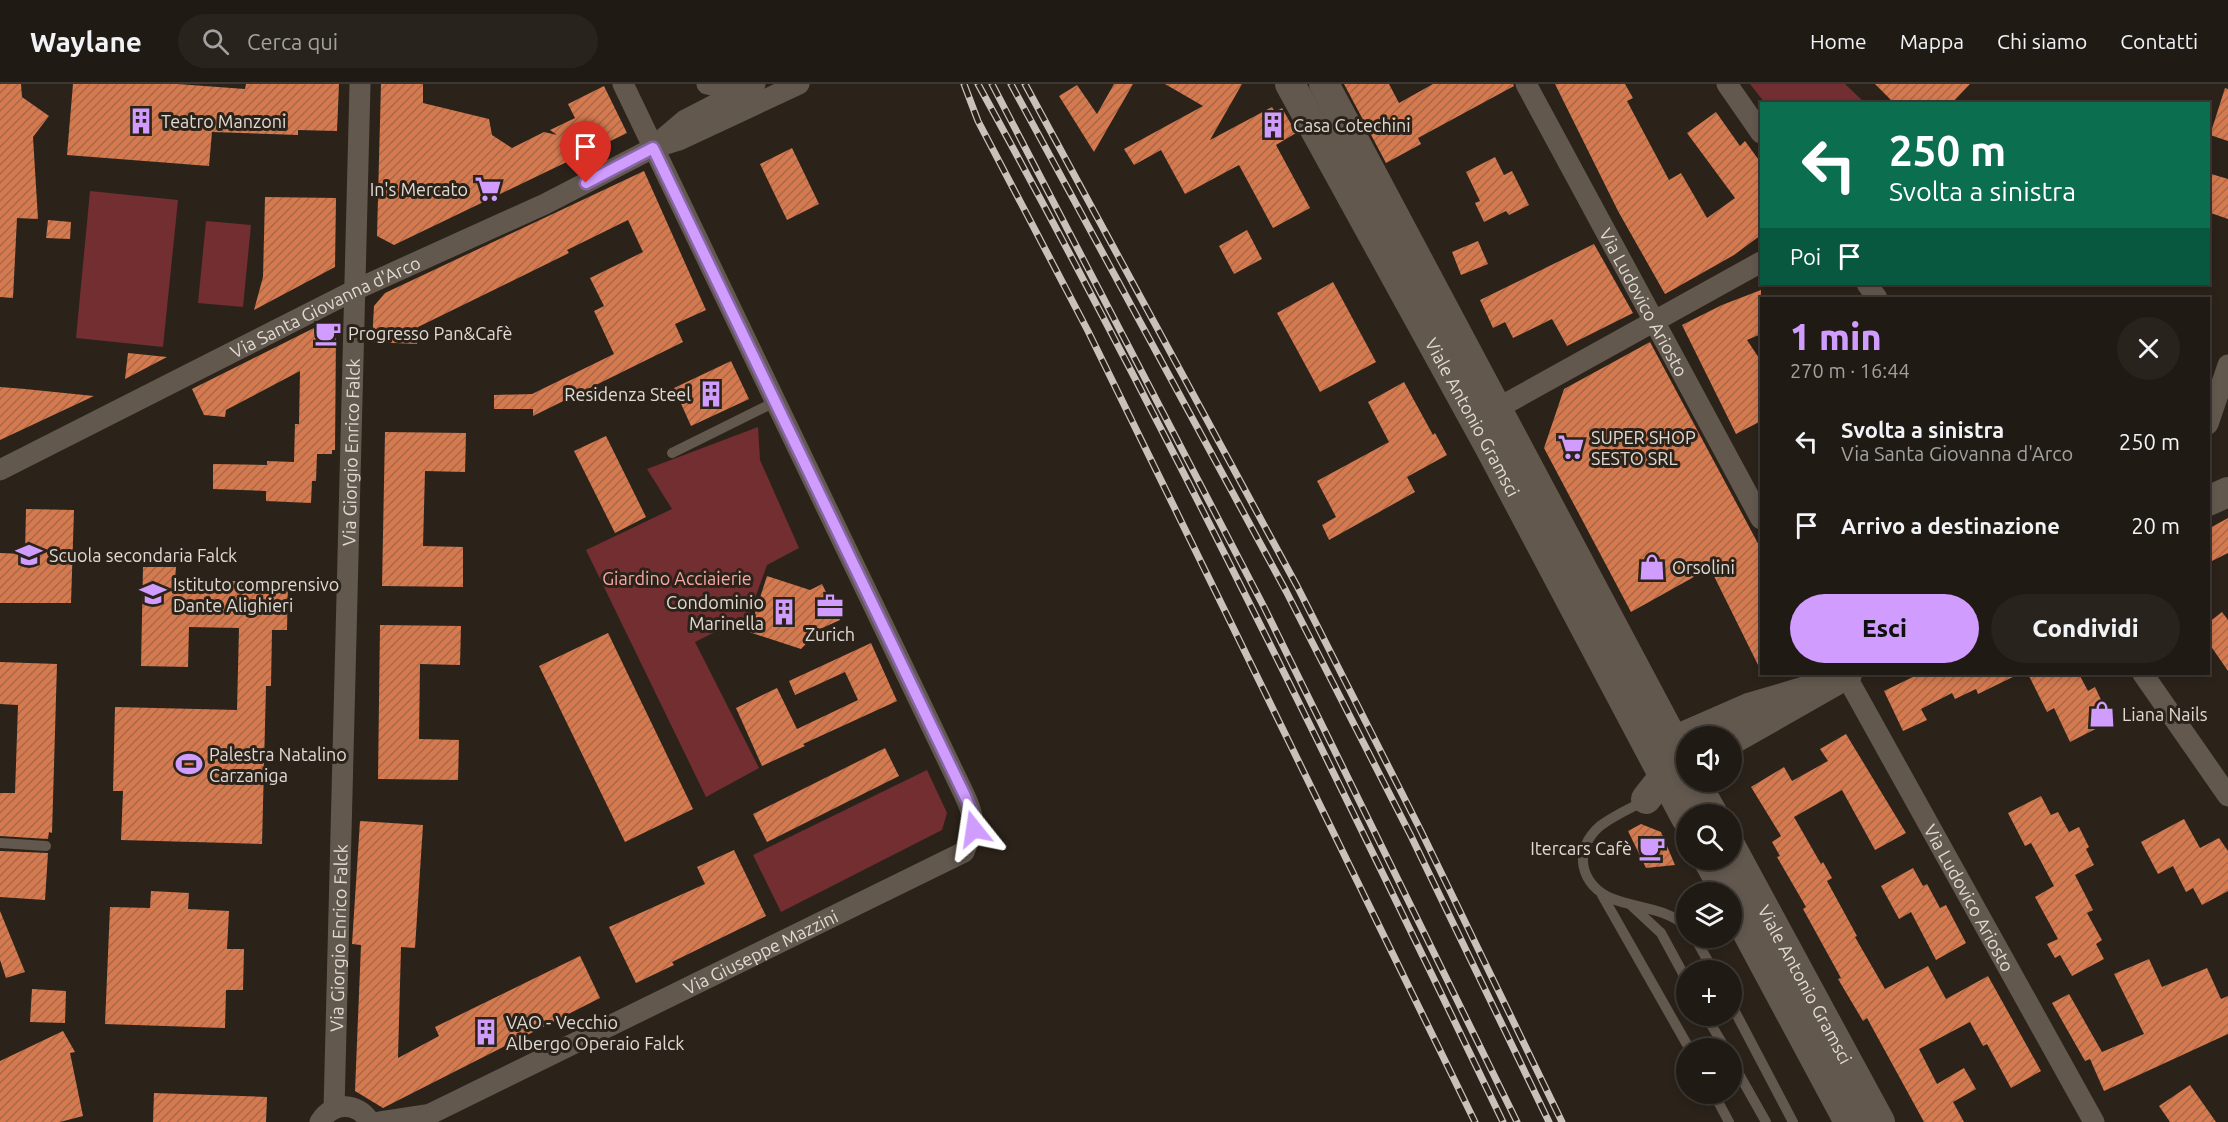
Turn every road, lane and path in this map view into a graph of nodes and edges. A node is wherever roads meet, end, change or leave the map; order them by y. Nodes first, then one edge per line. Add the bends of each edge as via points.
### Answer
1 (360, 84) edge
2 (622, 84) edge
3 (707, 84) edge
4 (775, 84) edge
5 (1324, 84) edge
6 (1526, 84) edge
7 (1727, 84) edge
8 (797, 85) edge
9 (1288, 86) edge
10 (748, 87) edge
11 (726, 119) junction
12 (1760, 132) edge
13 (653, 148) junction
14 (1760, 263) edge
15 (355, 291) junction
16 (1653, 322) junction
17 (2228, 364) edge
18 (775, 402) junction
19 (1498, 408) junction
20 (2210, 418) edge
21 (672, 453) dead end
22 (0, 470) edge
23 (1760, 517) edge
24 (2144, 675) edge
25 (1840, 677) edge
26 (1742, 734) edge
27 (1674, 760) edge
28 (2228, 796) edge
29 (1646, 799) junction
30 (1681, 804) edge
31 (1676, 806) edge
32 (0, 843) edge
33 (45, 846) dead end
34 (1742, 867) edge
35 (1600, 891) junction
36 (1627, 902) junction
37 (1676, 920) edge
38 (1742, 923) edge
39 (1676, 961) edge
40 (1742, 1026) edge
41 (1683, 1038) edge
42 (1742, 1079) edge
43 (1719, 1104) edge
44 (327, 1115) edge
45 (420, 1118) edge
46 (370, 1122) edge
47 (380, 1122) edge
48 (1729, 1122) edge
49 (1766, 1122) edge
50 (1793, 1122) edge
51 (1849, 1122) edge
52 (1880, 1122) edge
53 (2094, 1122) edge

1 - 15 street, Via Giorgio Enrico Falck
2 - 13 street
3 - 10 street
4 - 11 street via 734,105
5 - 19 main road, Viale Antonio Gramsci
6 - 16 street, Via Ludovico Ariosto
7 - 12 street
8 - 11 street
9 - 27 main road, Viale Antonio Gramsci via 1489,446
10 - 13 street via 685,120
11 - 13 street via 679,141
13 - 15 street, Via Santa Giovanna d'Arco via 545,204
13 - 18 street
14 - 16 street
15 - 22 street, Via Santa Giovanna d'Arco
15 - 44 street, Via Giorgio Enrico Falck
16 - 19 street
16 - 23 street, Via Ludovico Ariosto
17 - 20 street
18 - 21 lane
18 - 45 street, Via Giuseppe Mazzini via 971,810 974,829 964,852
19 - 27 main road, Viale Antonio Gramsci
24 - 28 street
25 - 26 main road
25 - 27 main road via 1749,708
25 - 53 street, Via Ludovico Ariosto
27 - 29 main road
27 - 30 main road, Viale Antonio Gramsci
29 - 31 main road via 1664,794
29 - 35 lane via 1599,827 1587,843 1582,854 1583,870 1587,880
32 - 33 lane
34 - 52 main road, Viale Antonio Gramsci
35 - 36 lane
35 - 41 lane
36 - 37 lane
36 - 39 lane via 1661,933
38 - 51 main road, Viale Antonio Gramsci
40 - 50 lane
42 - 49 lane
43 - 48 lane
44 - 46 street via 351,1107 360,1110
45 - 47 street, Via Giuseppe Mazzini

